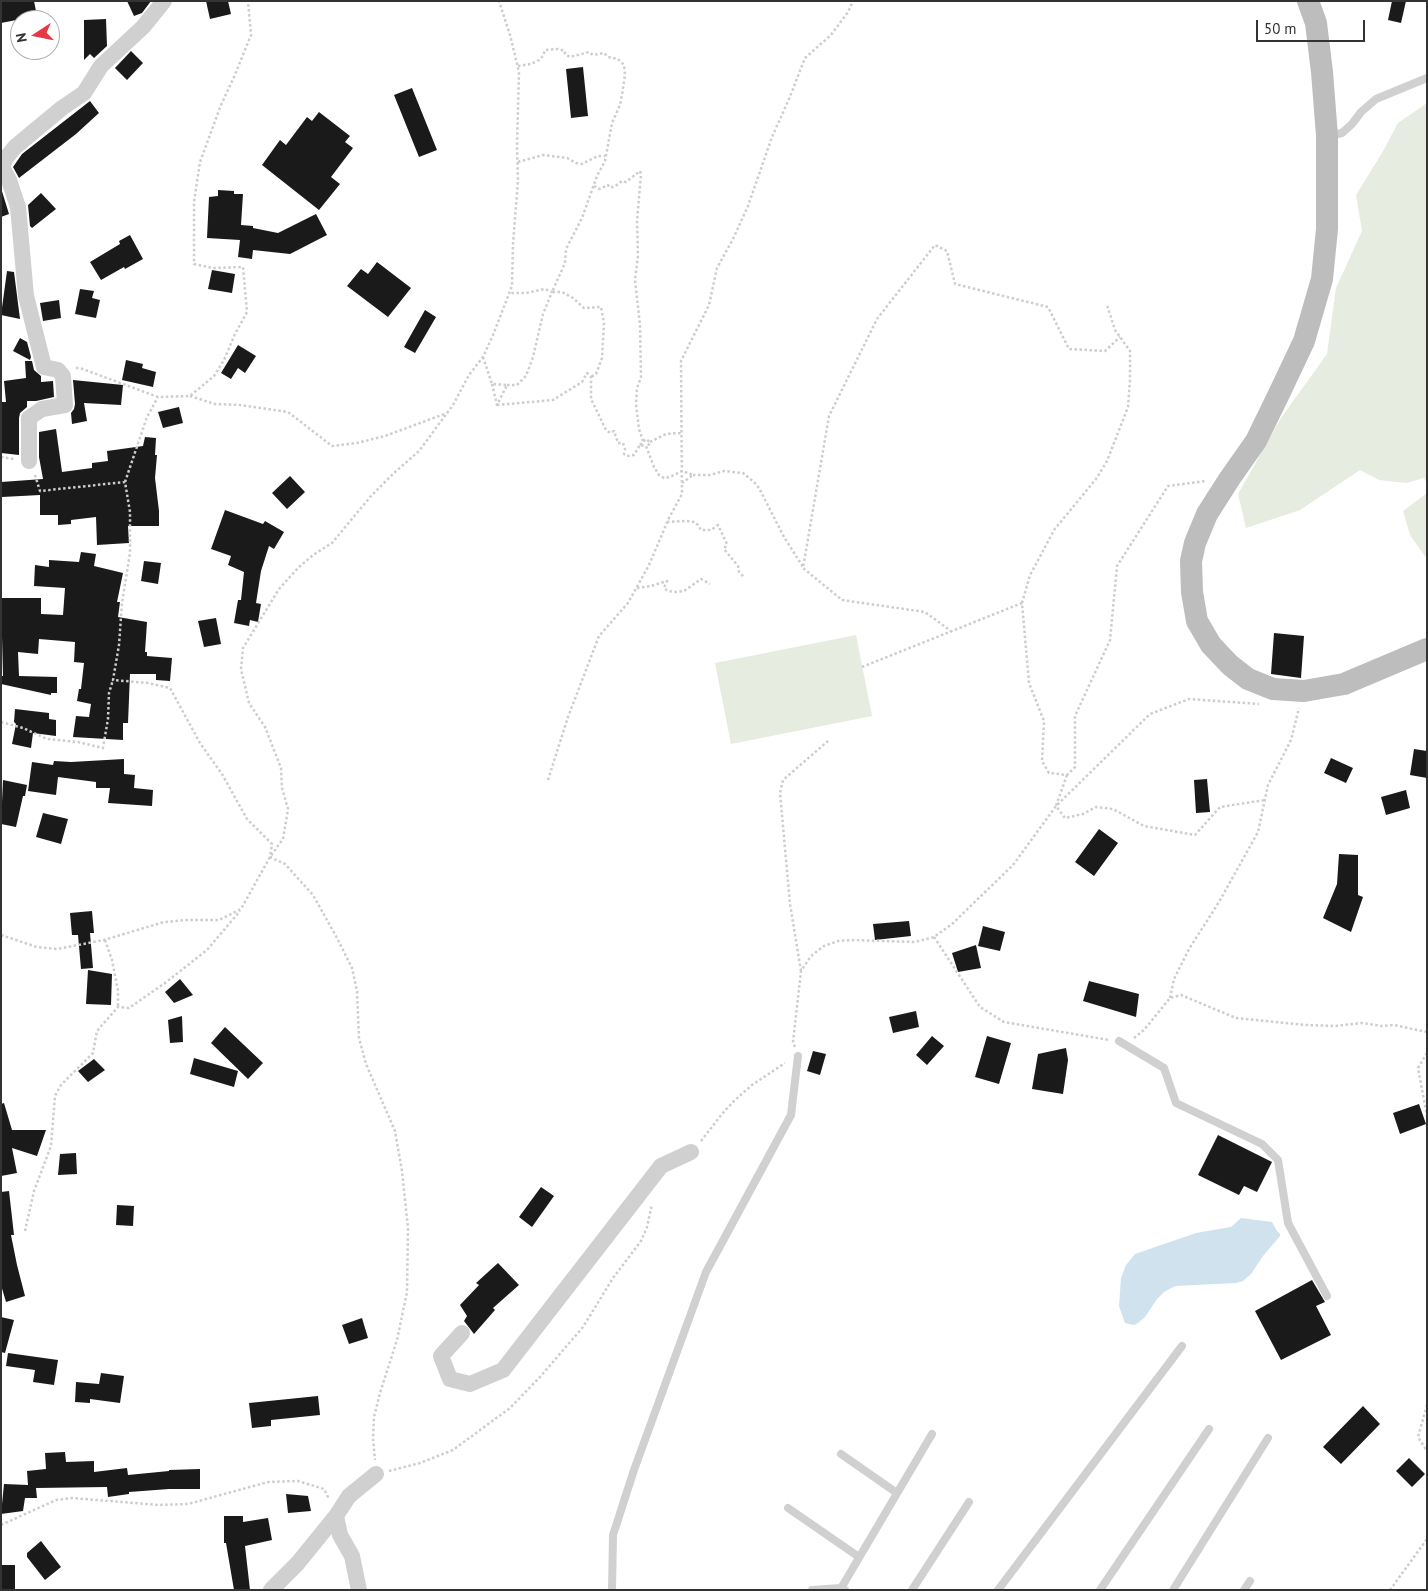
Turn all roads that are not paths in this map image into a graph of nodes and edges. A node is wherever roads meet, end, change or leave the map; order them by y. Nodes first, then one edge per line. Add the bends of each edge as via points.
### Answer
1 (164, 1) edge
2 (1308, 1) edge
3 (1427, 78) edge
4 (1327, 136) junction
5 (29, 461) road end
6 (1427, 649) edge
7 (1119, 1041) road end
8 (798, 1056) road end
9 (691, 1152) road end
10 (1327, 1296) dead end
11 (462, 1333) dead end
12 (1182, 1346) dead end
13 (1209, 1429) dead end
14 (932, 1434) dead end
15 (1268, 1438) dead end
16 (841, 1454) dead end
17 (376, 1474) road end
18 (897, 1493) junction
19 (968, 1502) dead end
20 (788, 1508) dead end
21 (336, 1516) junction
22 (858, 1557) junction
23 (1250, 1581) dead end
24 (842, 1589) edge
25 (271, 1590) edge
26 (359, 1590) edge
27 (612, 1590) edge
28 (812, 1590) edge
29 (912, 1590) edge
30 (998, 1590) edge
31 (1100, 1590) edge
32 (1173, 1590) edge
33 (1244, 1590) edge

1 - 5 street via 143,27 101,66 84,93 15,147 2,167 18,207 26,296 44,367 58,370 62,376 65,405 42,409 29,418
2 - 4 main road via 1316,23
3 - 4 lane via 1376,99 1342,133
4 - 6 main road via 1327,229 1322,279 1304,341 1256,441 1207,514 1195,544 1191,561 1197,621 1211,646 1248,679 1273,690 1304,691 1344,684
7 - 10 lane via 1164,1068 1176,1103 1262,1144 1278,1160 1288,1223
8 - 27 lane via 790,1115 706,1272 634,1470 613,1535
9 - 11 street via 661,1166 504,1370 470,1384 450,1379 441,1356
12 - 30 lane
13 - 31 lane
14 - 18 lane
15 - 32 lane
16 - 18 lane
17 - 21 street via 349,1496
18 - 22 lane
19 - 29 lane
20 - 22 lane
21 - 25 street
21 - 26 street via 340,1535 352,1556
22 - 24 lane
23 - 33 lane
24 - 28 lane

